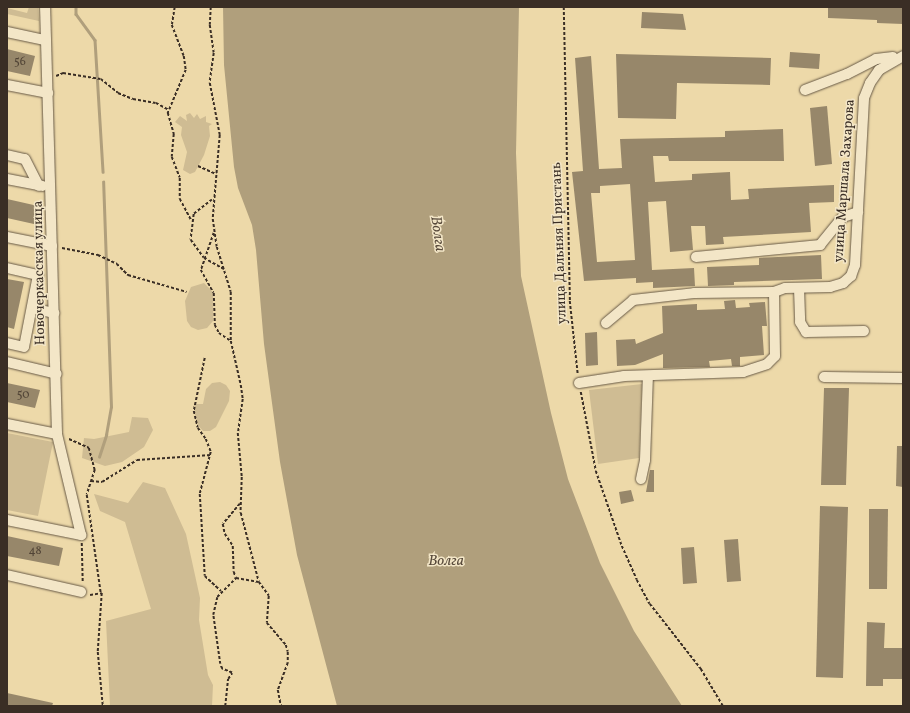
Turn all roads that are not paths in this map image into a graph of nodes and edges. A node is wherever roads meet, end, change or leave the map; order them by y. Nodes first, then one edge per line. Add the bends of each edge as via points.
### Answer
1 (45, 7) edge
2 (7, 32) edge
3 (46, 40) junction
4 (901, 56) edge
5 (7, 85) edge
6 (805, 90) dead end
7 (48, 93) junction
8 (7, 155) edge
9 (7, 179) edge
10 (39, 186) junction
11 (52, 188) junction
12 (858, 212) junction
13 (7, 237) edge
14 (52, 246) junction
15 (696, 257) dead end
16 (7, 268) edge
17 (799, 288) junction
18 (774, 292) junction
19 (32, 308) junction
20 (54, 313) junction
21 (606, 323) dead end
22 (864, 331) dead end
23 (7, 343) edge
24 (7, 362) edge
25 (57, 374) junction
26 (648, 376) junction
27 (824, 377) dead end
28 (903, 378) edge
29 (579, 383) road end
30 (7, 424) edge
31 (57, 434) junction
32 (641, 479) dead end
33 (7, 520) edge
34 (7, 575) edge
35 (81, 592) road end

1 - 3 street, Новочеркасская улица
2 - 3 street
3 - 7 street, Новочеркасская улица
4 - 6 street via 876,59 847,74
4 - 12 street, улица Маршала Захарова via 879,70 866,90
5 - 7 street
7 - 11 street, Новочеркасская улица
8 - 10 street via 25,159
9 - 10 street
10 - 11 street
11 - 14 street, Новочеркасская улица
12 - 15 street via 843,217 820,245
12 - 17 street, улица Маршала Захарова via 855,266 850,276 843,283 830,287
13 - 14 street
14 - 20 street, Новочеркасская улица
16 - 19 street via 38,275
17 - 18 street, улица Маршала Захарова via 784,288
17 - 22 street via 800,322 806,332
18 - 21 street, улица Маршала Захарова via 694,293 633,300
18 - 26 street via 775,356 767,364 743,372
19 - 20 street
19 - 23 street via 24,346
20 - 25 street, Новочеркасская улица
24 - 25 street
25 - 31 street, Новочеркасская улица
26 - 29 street
26 - 32 street via 645,460
27 - 28 street
30 - 31 street
31 - 33 street, Новочеркасская улица via 81,536
34 - 35 street

